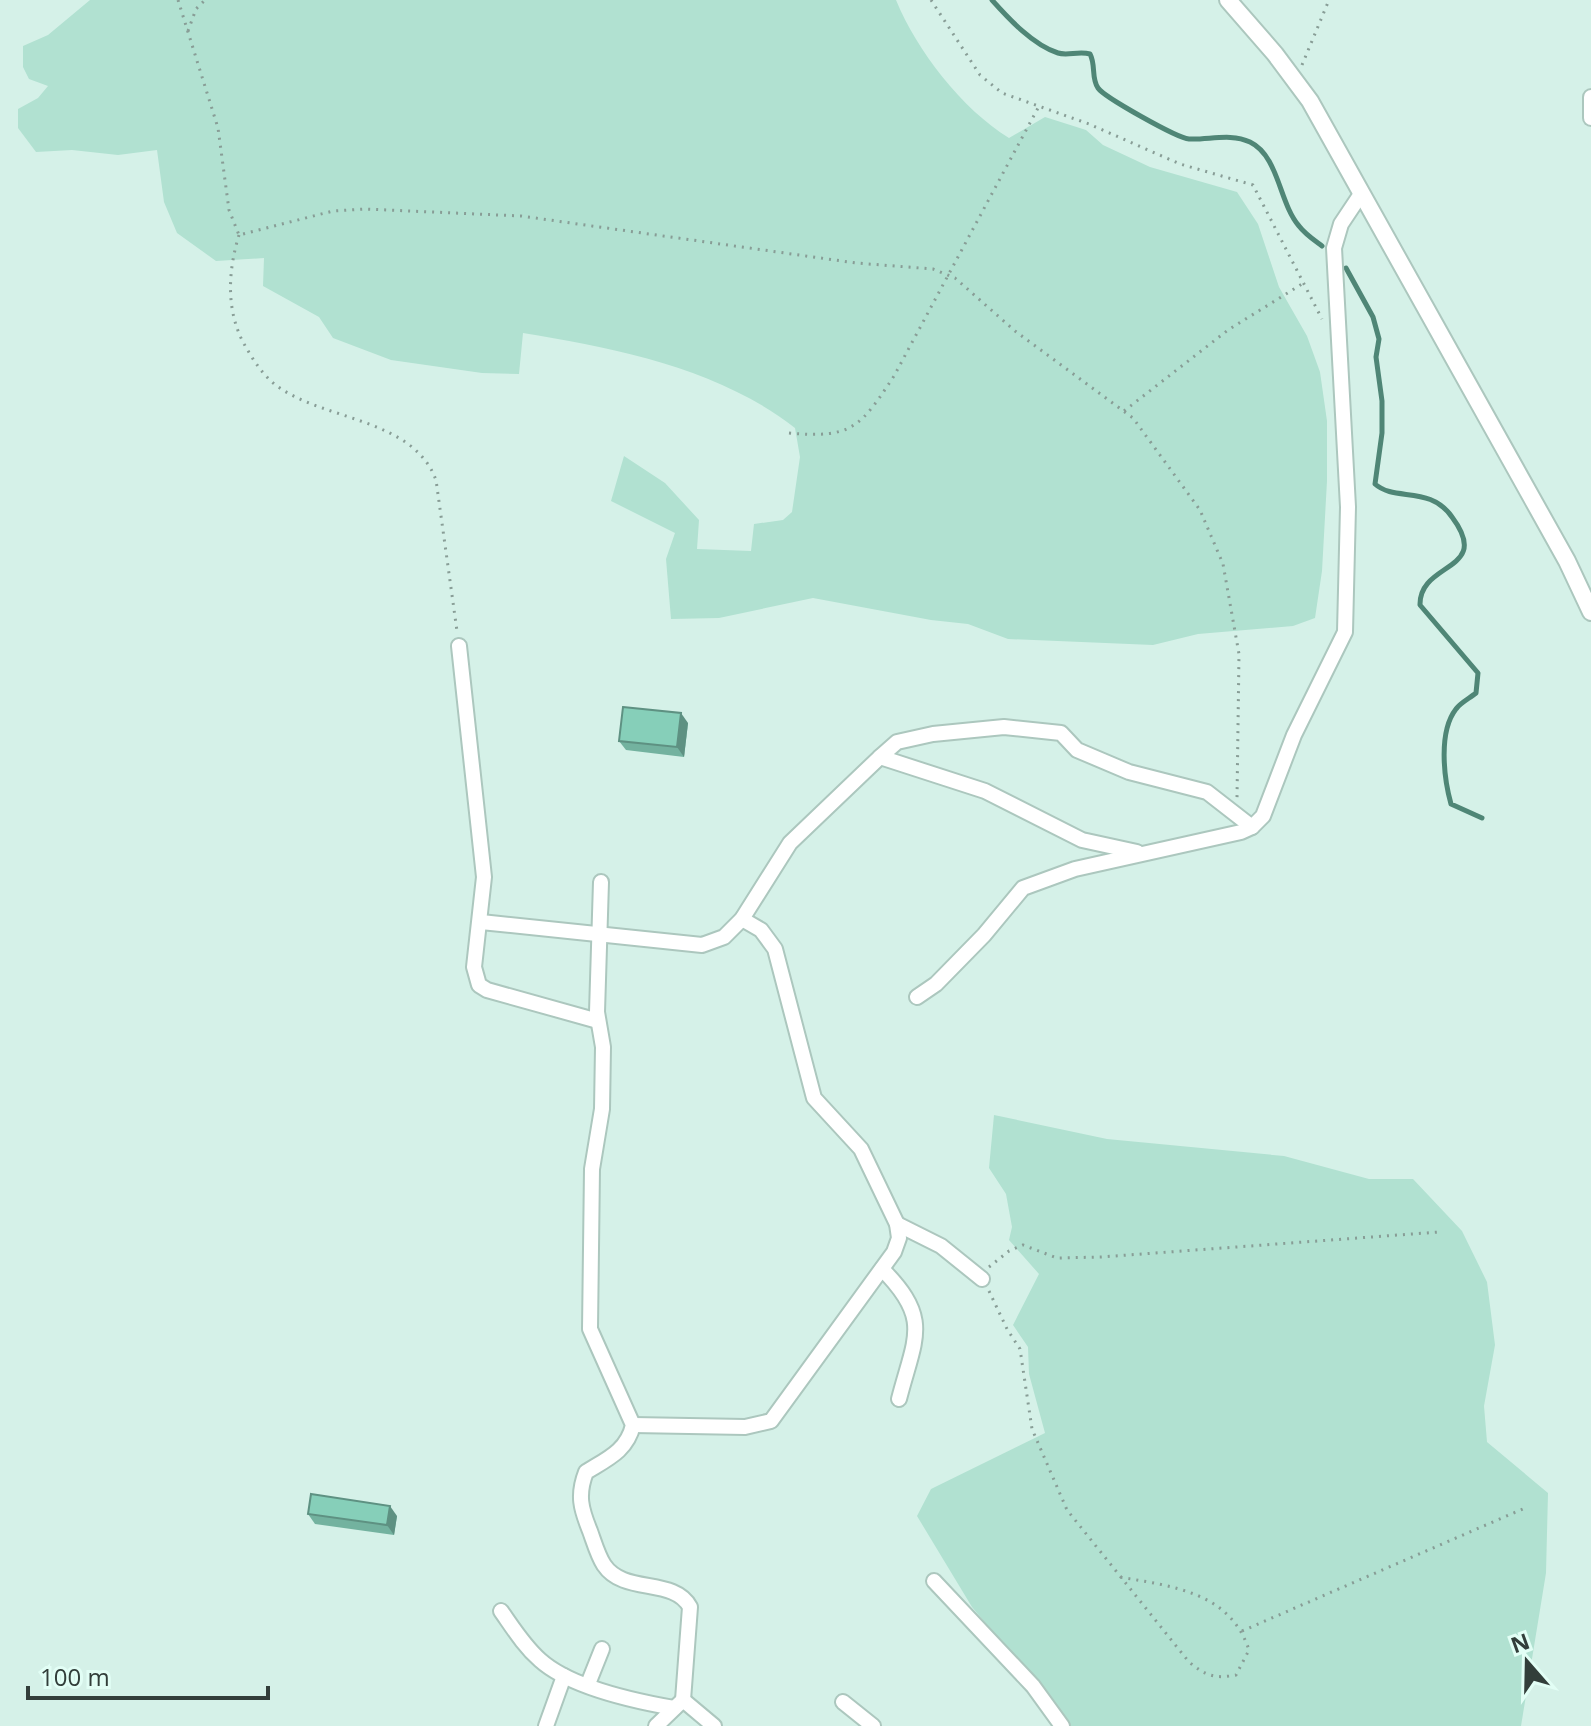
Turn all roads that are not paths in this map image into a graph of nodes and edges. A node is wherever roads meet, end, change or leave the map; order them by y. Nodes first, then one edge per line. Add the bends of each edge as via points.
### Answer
1 (1228, 0) edge
2 (1591, 97) edge
3 (1591, 118) edge
4 (1361, 194) junction
5 (1591, 612) edge
6 (459, 646) road end
7 (880, 757) junction
8 (1252, 827) junction
9 (1143, 853) junction
10 (601, 882) dead end
11 (742, 919) junction
12 (481, 922) junction
13 (601, 936) junction
14 (917, 997) dead end
15 (598, 1021) junction
16 (897, 1224) junction
17 (882, 1269) junction
18 (982, 1279) road end
19 (899, 1399) dead end
20 (633, 1425) junction
21 (934, 1581) dead end
22 (501, 1611) dead end
23 (602, 1649) dead end
24 (564, 1676) junction
25 (588, 1684) junction
26 (843, 1702) dead end
27 (678, 1704) junction
28 (546, 1726) edge
29 (656, 1726) edge
30 (714, 1726) edge
31 (873, 1726) edge
32 (1062, 1726) edge

1 - 4 street via 1292,77
2 - 3 street
4 - 5 street
4 - 8 street via 1341,224 1334,248 1348,507 1345,632 1294,735 1263,816
6 - 12 street via 484,877
7 - 8 street via 897,742 933,734 1004,727 1061,733 1077,750 1129,772 1207,792
7 - 9 street via 985,791 1082,840
7 - 11 street via 790,843
8 - 9 street
9 - 14 street via 1023,888 984,935
10 - 13 street
11 - 13 street via 724,937 702,945
11 - 16 street via 761,930 775,949 814,1098 861,1149
12 - 13 street
12 - 15 street via 474,967 479,985
13 - 15 street
15 - 20 street via 602,1109 592,1169 590,1329
16 - 17 street via 899,1238
16 - 18 street via 941,1246
17 - 19 street via 910,1299 915,1315
17 - 20 street via 771,1421 745,1427
20 - 27 street via 620,1451 586,1472 579,1504 604,1566 615,1576 673,1592 690,1607
21 - 32 street via 1033,1686
22 - 24 street via 541,1660
23 - 25 street
24 - 25 street
24 - 28 street
25 - 27 street via 638,1701
26 - 31 street
27 - 29 street
27 - 30 street

